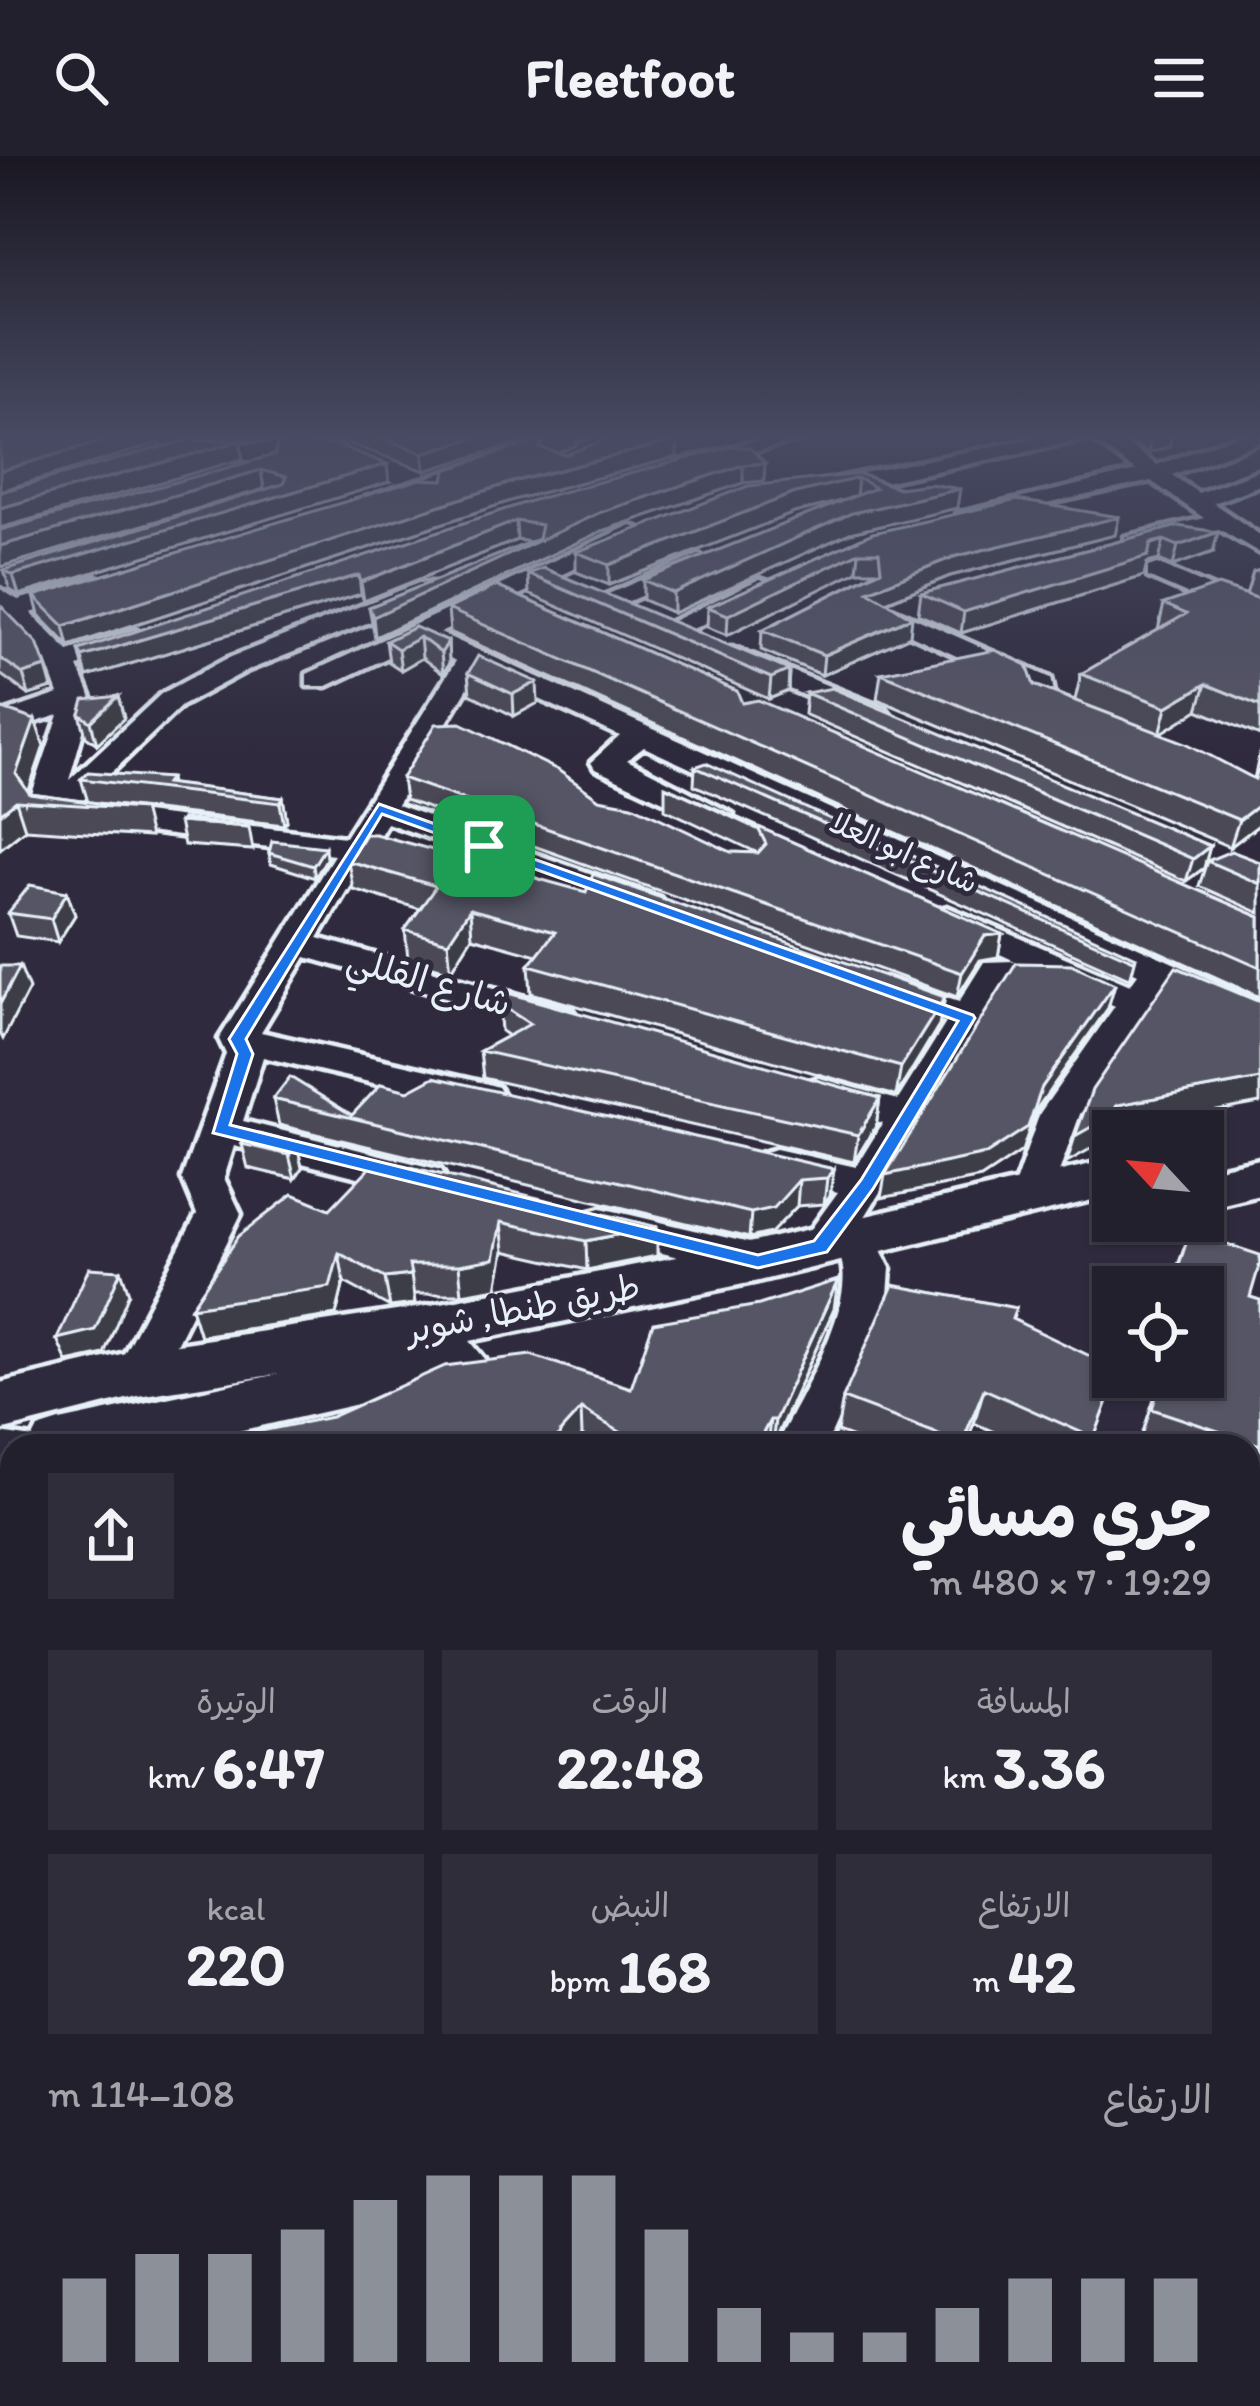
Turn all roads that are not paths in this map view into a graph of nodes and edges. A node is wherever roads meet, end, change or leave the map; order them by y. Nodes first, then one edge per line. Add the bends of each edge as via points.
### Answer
1 (615, 540) edge
2 (1153, 540) edge
3 (1112, 547) edge
4 (535, 556) junction
5 (716, 557) edge
6 (1157, 572) dead end
7 (787, 574) edge
8 (126, 575) edge
9 (454, 578) edge
10 (6, 591) edge
11 (496, 595) junction
12 (912, 600) dead end
13 (605, 601) junction
14 (539, 614) edge
15 (1260, 618) edge
16 (670, 628) junction
17 (164, 629) edge
18 (416, 632) junction
19 (764, 632) edge
20 (56, 644) junction
21 (725, 652) junction
22 (472, 658) junction
23 (316, 680) dead end
24 (77, 700) junction
25 (0, 724) edge
26 (896, 724) edge
27 (1102, 726) edge
28 (641, 734) junction
29 (379, 808) junction
30 (52, 812) junction
31 (740, 824) edge
32 (355, 848) junction
33 (914, 902) edge
34 (673, 914) edge
35 (296, 943) junction
36 (1163, 968) junction
37 (857, 979) edge
38 (1088, 980) junction
39 (1134, 1000) junction
40 (1254, 1003) edge
41 (967, 1018) junction
42 (586, 1025) edge
43 (238, 1039) junction
44 (793, 1084) edge
45 (518, 1103) edge
46 (908, 1117) junction
47 (220, 1129) junction
48 (1260, 1144) edge
49 (727, 1152) edge
50 (1224, 1152) edge
51 (1260, 1177) edge
52 (1092, 1182) edge
53 (1224, 1185) edge
54 (466, 1190) edge
55 (1032, 1195) junction
56 (556, 1212) edge
57 (1092, 1213) edge
58 (852, 1234) junction
59 (758, 1262) junction
60 (138, 1373) junction
61 (0, 1407) edge
62 (105, 1434) edge
63 (806, 1434) edge

1 - 4 street via 573,558
2 - 3 street
4 - 11 street
4 - 13 street
5 - 13 street
6 - 15 street
7 - 16 street
8 - 10 street
9 - 30 street via 202,681 144,720
10 - 20 street
11 - 14 street
11 - 18 street
12 - 27 street via 883,612 1041,684 1040,701
13 - 16 street
16 - 21 street
17 - 20 street
18 - 22 street, شارع ابو العلا
18 - 23 street
19 - 21 street
20 - 24 street
21 - 26 street
22 - 28 street, شارع ابو العلا
22 - 29 street via 446,721
24 - 25 street
24 - 30 street via 47,795
28 - 31 street via 606,762
28 - 36 street, شارع ابو العلا
29 - 32 street
29 - 34 street
30 - 32 street
32 - 35 street
33 - 38 street
35 - 42 street, شارع القللي
35 - 43 street
36 - 39 street
36 - 40 street, شارع ابو العلا
37 - 41 street
38 - 39 street
38 - 41 street via 1002,968
39 - 55 street via 1060,1113
41 - 46 street
43 - 45 street
43 - 47 street via 245,1054
44 - 46 street
46 - 58 street
47 - 54 street
47 - 60 street via 202,1178 219,1214
48 - 50 street
49 - 58 street
51 - 53 street
52 - 55 street, طريق طنطا, شوبر
55 - 58 street, طريق طنطا, شوبر
56 - 59 street
57 - 58 street, طريق طنطا, شوبر
58 - 59 street, طريق طنطا, شوبر
58 - 62 street, طريق طنطا, شوبر
58 - 63 street via 864,1308
59 - 60 street, طريق طنطا, شوبر via 416,1330
60 - 61 street, طريق طنطا, شوبر

